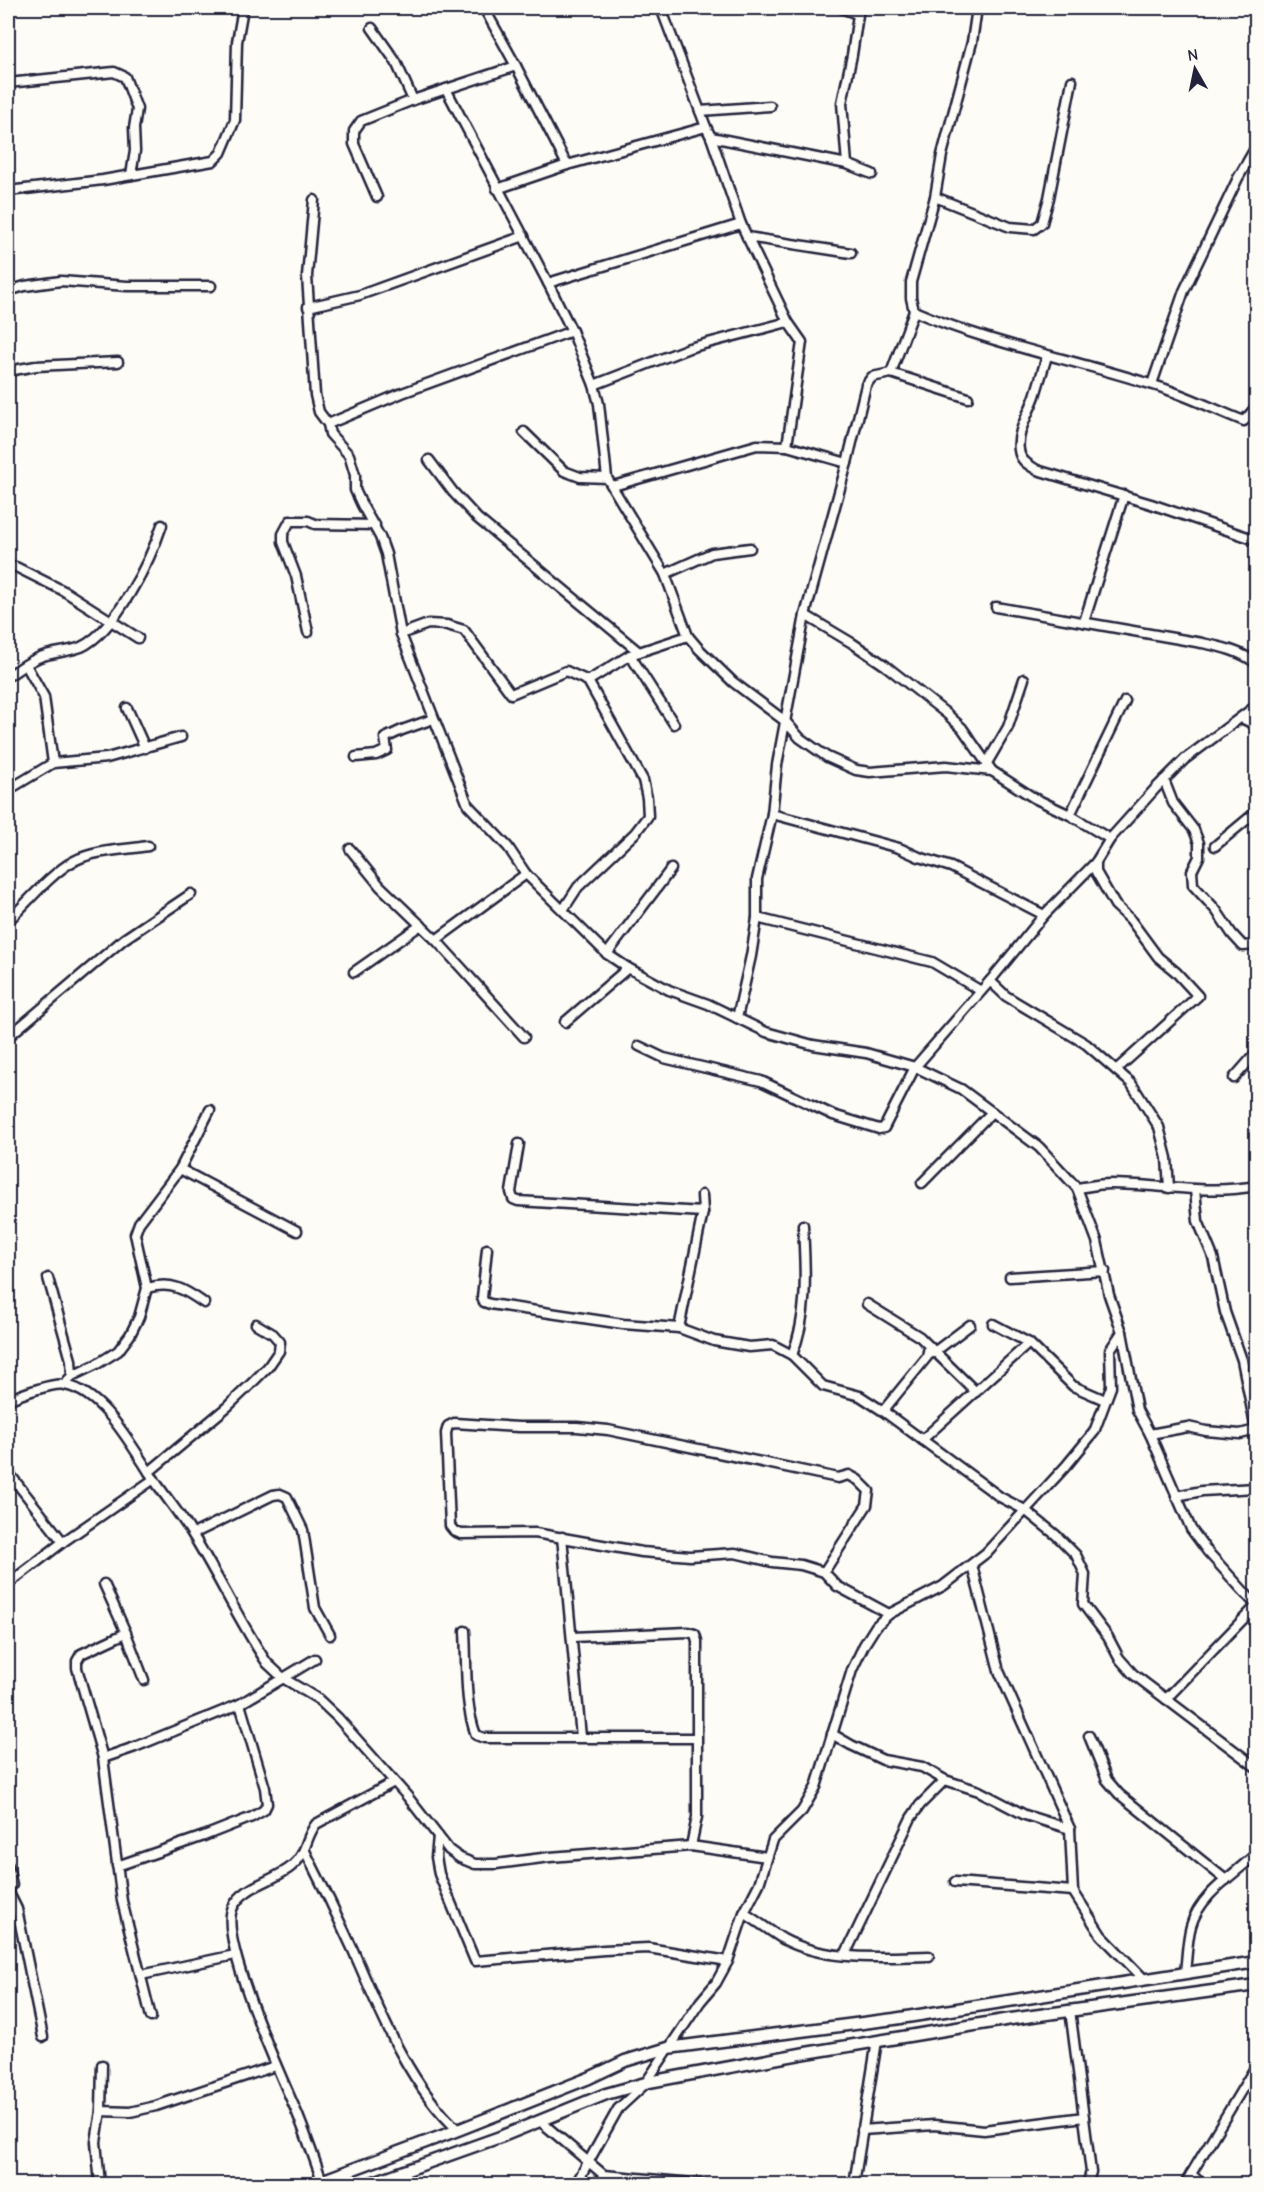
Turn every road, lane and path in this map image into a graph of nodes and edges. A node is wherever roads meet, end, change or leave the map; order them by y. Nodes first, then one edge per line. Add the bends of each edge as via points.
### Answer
1 (243, 8) edge
2 (484, 8) edge
3 (661, 8) edge
4 (841, 8) edge
5 (977, 8) edge
6 (858, 11) edge
7 (372, 28) dead end
8 (516, 66) junction
9 (1072, 81) dead end
10 (8, 83) edge
11 (446, 89) junction
12 (413, 100) junction
13 (770, 106) dead end
14 (700, 111) junction
15 (706, 127) junction
16 (711, 137) junction
17 (1257, 147) edge
18 (847, 164) junction
19 (567, 165) junction
20 (872, 174) dead end
21 (131, 175) junction
22 (497, 189) junction
23 (8, 191) edge
24 (377, 197) dead end
25 (936, 197) junction
26 (314, 200) dead end
27 (741, 224) junction
28 (524, 236) junction
29 (747, 237) junction
30 (851, 253) dead end
31 (548, 282) junction
32 (211, 286) dead end
33 (8, 291) edge
34 (308, 307) junction
35 (914, 311) junction
36 (788, 322) junction
37 (572, 331) junction
38 (1047, 356) junction
39 (118, 362) dead end
40 (8, 371) edge
41 (891, 373) junction
42 (1152, 384) junction
43 (594, 385) junction
44 (969, 398) dead end
45 (1257, 407) edge
46 (328, 424) junction
47 (524, 432) dead end
48 (787, 446) junction
49 (429, 460) dead end
50 (847, 463) junction
51 (607, 478) junction
52 (612, 486) junction
53 (1124, 495) junction
54 (162, 525) dead end
55 (375, 525) junction
56 (1257, 540) edge
57 (750, 548) dead end
58 (16, 567) dead end
59 (665, 573) junction
60 (996, 607) dead end
61 (805, 615) junction
62 (112, 620) junction
63 (1084, 622) junction
64 (308, 632) dead end
65 (401, 634) junction
66 (688, 636) junction
67 (138, 638) dead end
68 (635, 654) junction
69 (1257, 663) edge
70 (26, 665) junction
71 (8, 676) edge
72 (1024, 679) dead end
73 (588, 681) junction
74 (1125, 701) dead end
75 (1257, 706) edge
76 (127, 708) dead end
77 (1242, 718) junction
78 (433, 719) junction
79 (785, 721) junction
80 (674, 724) dead end
81 (1257, 725) edge
82 (181, 737) dead end
83 (145, 748) junction
84 (356, 757) dead end
85 (53, 764) junction
86 (989, 767) junction
87 (1164, 780) junction
88 (8, 790) edge
89 (1257, 812) edge
90 (772, 814) junction
91 (1070, 815) junction
92 (1110, 839) junction
93 (148, 846) dead end
94 (1215, 846) dead end
95 (350, 849) dead end
96 (1096, 862) junction
97 (671, 869) dead end
98 (526, 874) junction
99 (191, 894) dead end
100 (563, 910) junction
101 (1044, 915) junction
102 (757, 918) junction
103 (8, 921) edge
104 (421, 925) junction
105 (436, 940) junction
106 (1257, 945) edge
107 (607, 954) junction
108 (628, 968) junction
109 (354, 972) dead end
110 (990, 981) junction
111 (981, 990) junction
112 (737, 1018) junction
113 (565, 1022) dead end
114 (8, 1037) edge
115 (524, 1037) dead end
116 (639, 1046) dead end
117 (1257, 1053) edge
118 (915, 1067) junction
119 (1116, 1070) junction
120 (1234, 1078) dead end
121 (210, 1110) dead end
122 (992, 1112) junction
123 (519, 1144) dead end
124 (180, 1169) junction
125 (922, 1183) dead end
126 (1257, 1186) edge
127 (1077, 1188) junction
128 (1169, 1188) junction
129 (1195, 1190) junction
130 (702, 1195) dead end
131 (703, 1212) junction
132 (803, 1225) dead end
133 (297, 1231) dead end
134 (487, 1249) dead end
135 (1105, 1270) junction
136 (1010, 1277) dead end
137 (48, 1278) dead end
138 (147, 1288) junction
139 (204, 1303) dead end
140 (867, 1304) dead end
141 (256, 1324) dead end
142 (993, 1324) dead end
143 (970, 1326) dead end
144 (679, 1328) junction
145 (1122, 1332) junction
146 (1029, 1343) junction
147 (932, 1349) junction
148 (792, 1355) junction
149 (72, 1376) junction
150 (64, 1384) junction
151 (976, 1392) junction
152 (8, 1400) edge
153 (1105, 1400) junction
154 (883, 1411) junction
155 (1256, 1430) edge
156 (1150, 1434) junction
157 (922, 1440) junction
158 (8, 1472) edge
159 (152, 1476) junction
160 (1257, 1488) edge
161 (1176, 1496) junction
162 (1025, 1510) junction
163 (193, 1534) junction
164 (562, 1537) junction
165 (63, 1542) junction
166 (972, 1565) junction
167 (824, 1572) junction
168 (8, 1584) edge
169 (104, 1584) dead end
170 (1257, 1605) edge
171 (889, 1614) junction
172 (465, 1631) dead end
173 (126, 1632) junction
174 (330, 1635) dead end
175 (572, 1637) junction
176 (315, 1659) dead end
177 (283, 1678) junction
178 (144, 1680) dead end
179 (1166, 1699) junction
180 (240, 1704) junction
181 (832, 1734) junction
182 (1089, 1736) dead end
183 (580, 1737) junction
184 (696, 1738) junction
185 (103, 1758) junction
186 (1257, 1767) edge
187 (945, 1780) junction
188 (394, 1782) junction
189 (1070, 1829) junction
190 (438, 1836) junction
191 (691, 1846) junction
192 (305, 1851) junction
193 (1257, 1854) edge
194 (767, 1857) junction
195 (8, 1866) edge
196 (117, 1866) junction
197 (1226, 1880) junction
198 (955, 1882) dead end
199 (8, 1891) edge
200 (1073, 1891) junction
201 (744, 1913) junction
202 (236, 1955) junction
203 (845, 1955) junction
204 (929, 1956) dead end
205 (728, 1960) junction
206 (1257, 1962) edge
207 (1185, 1972) junction
208 (141, 1975) junction
209 (1143, 1978) junction
210 (1257, 1985) edge
211 (1070, 2010) junction
212 (151, 2018) dead end
213 (43, 2037) dead end
214 (878, 2041) junction
215 (668, 2048) junction
216 (102, 2065) dead end
217 (275, 2066) junction
218 (1257, 2066) edge
219 (645, 2084) junction
220 (101, 2111) junction
221 (1084, 2117) junction
222 (540, 2121) junction
223 (458, 2130) junction
224 (862, 2130) junction
225 (589, 2160) junction
226 (1191, 2174) junction
227 (582, 2180) edge
228 (317, 2183) edge
229 (664, 2183) edge
230 (100, 2184) edge
231 (368, 2184) edge
232 (576, 2184) edge
233 (704, 2184) edge
234 (854, 2184) edge
235 (1087, 2184) edge
236 (1185, 2184) edge
237 (1202, 2184) edge

1 - 21 street via 237,42 235,120 220,153 203,164
2 - 8 street
3 - 14 street
4 - 6 street
5 - 25 street via 972,42 942,155
6 - 18 street via 842,103
7 - 12 street via 396,62
8 - 11 street
8 - 19 street
9 - 25 street via 1042,223 1034,229 1010,227
10 - 21 street via 114,72 125,77 137,109
11 - 12 street
11 - 22 street
12 - 24 street via 362,121 354,130 354,144
13 - 14 street
14 - 15 street
15 - 16 street
15 - 19 street
16 - 18 street
16 - 27 street
17 - 42 street via 1184,291
18 - 20 street
19 - 22 street
21 - 23 street
22 - 28 street
25 - 35 street via 911,282
26 - 34 street
27 - 29 street
27 - 31 street
28 - 31 street
28 - 34 street via 360,295
29 - 30 street
29 - 36 street
31 - 37 street
32 - 33 street via 61,281
34 - 46 street via 315,395 319,412
35 - 38 street via 943,324
35 - 41 street
36 - 43 street via 689,348
36 - 48 street via 802,342
37 - 43 street
37 - 46 street
38 - 42 street
38 - 53 street via 1022,429 1021,457 1037,470
39 - 40 street
41 - 44 street
41 - 50 street via 872,377 866,386
42 - 45 street via 1244,421
43 - 51 street
46 - 55 street via 330,434 349,455 356,475 355,490
47 - 51 street via 564,471 580,477
48 - 50 street
48 - 52 street via 757,445
49 - 68 street via 477,518
50 - 61 street
51 - 52 street
52 - 59 street
53 - 56 street
53 - 63 street
54 - 62 street via 156,546
55 - 64 street via 290,521 286,527 283,542 296,576
55 - 65 street via 386,554
57 - 59 street via 712,553
58 - 62 street
59 - 66 street
60 - 63 street
61 - 79 street
61 - 86 street via 922,693 962,728
62 - 67 street
62 - 70 street via 81,647 39,657
63 - 69 street via 1232,649
65 - 73 street via 428,624 464,630 511,694 566,671
65 - 78 street
66 - 68 street
66 - 79 street via 733,682
68 - 73 street
68 - 80 street
70 - 71 street
70 - 85 street via 44,697
72 - 86 street
73 - 100 street via 643,780 648,816 578,887
74 - 91 street
75 - 77 street
76 - 83 street
77 - 81 street
77 - 87 street via 1185,759
78 - 84 street via 385,738 387,750
78 - 98 street via 468,805 508,847
79 - 86 street via 800,738 827,757 856,770
79 - 90 street
82 - 83 street
83 - 85 street via 107,758
85 - 88 street
86 - 91 street via 1034,798
87 - 92 street
87 - 106 street via 1173,803 1199,843 1193,885 1243,945
89 - 94 street
90 - 101 street via 899,848 951,867
90 - 102 street via 757,879
91 - 92 street
92 - 96 street
93 - 103 street via 75,860
95 - 104 street via 380,886
96 - 101 street
96 - 119 street via 1096,872 1115,905 1158,957 1198,996
97 - 107 street
98 - 100 street
98 - 105 street
99 - 114 street via 124,939
100 - 107 street
101 - 110 street
102 - 111 street via 932,962
102 - 112 street
104 - 105 street
104 - 109 street
105 - 115 street
107 - 108 street
108 - 112 street
108 - 113 street
110 - 111 street
110 - 119 street via 1006,996 1086,1044
111 - 118 street
112 - 118 street via 766,1032 813,1045 866,1053
116 - 118 street via 664,1058 761,1081 833,1115 879,1129 884,1128
117 - 120 street
118 - 122 street via 961,1089
119 - 128 street via 1131,1083 1159,1126
121 - 124 street
122 - 125 street
122 - 127 street via 1039,1147
123 - 131 street via 511,1192 518,1201
124 - 133 street
124 - 138 street via 135,1234
126 - 129 street
127 - 128 street via 1107,1184
127 - 135 street
128 - 129 street
129 - 155 street via 1198,1221 1213,1257 1225,1312 1242,1360
130 - 131 street
131 - 144 street
132 - 148 street via 804,1309
134 - 144 street via 484,1302 623,1324
135 - 136 street
135 - 145 street
137 - 149 street
138 - 139 street via 161,1284 175,1287
138 - 149 street via 139,1317 118,1351
140 - 147 street via 920,1337
141 - 159 street via 280,1342 279,1351 268,1367
142 - 146 street
143 - 147 street
144 - 148 street via 714,1341 749,1347 773,1345
145 - 153 street via 1110,1350 1111,1387
145 - 156 street via 1137,1410
146 - 151 street
146 - 153 street via 1073,1386
147 - 151 street
147 - 154 street
148 - 154 street via 823,1386 860,1396
149 - 150 street
150 - 152 street
150 - 159 street via 85,1394 104,1410 123,1431
151 - 157 street
153 - 162 street via 1094,1432
154 - 157 street
155 - 156 street via 1240,1434 1188,1427
156 - 161 street
157 - 162 street via 1000,1497
158 - 165 street
159 - 163 street
159 - 165 street
160 - 161 street
161 - 170 street via 1191,1529 1208,1552
162 - 166 street
162 - 179 street via 1076,1555 1085,1574 1083,1604 1119,1658
163 - 174 street via 273,1495 287,1497 303,1530 315,1608
163 - 177 street via 255,1646
164 - 167 street via 642,1552 690,1556 735,1553
164 - 167 street via 454,1531 450,1526 448,1426 454,1423 608,1430 837,1478 849,1475 869,1491 867,1505
164 - 175 street
165 - 168 street
166 - 171 street via 944,1586
166 - 189 street via 999,1671
167 - 171 street via 837,1586
169 - 173 street
170 - 179 street
171 - 181 street via 876,1626 852,1670
172 - 183 street via 471,1723 476,1735
173 - 178 street
173 - 185 street via 81,1654 77,1661
175 - 183 street
175 - 184 street via 695,1634
176 - 177 street
177 - 180 street
177 - 188 street via 318,1699
179 - 186 street
180 - 185 street
180 - 196 street via 265,1788 264,1810
181 - 187 street via 883,1760 922,1767
181 - 194 street via 816,1787 802,1811 773,1840
182 - 197 street via 1107,1780 1119,1794
183 - 184 street
184 - 191 street via 697,1817
185 - 196 street
187 - 189 street via 979,1791 1025,1815
187 - 203 street via 911,1818
188 - 190 street
188 - 192 street via 316,1824 308,1834
189 - 200 street
190 - 191 street via 455,1854 475,1864
190 - 205 street via 439,1874 475,1961 648,1948
191 - 194 street
192 - 202 street via 292,1867 240,1897 232,1908 230,1921
192 - 223 street via 392,2036 435,2107
193 - 197 street
194 - 201 street
195 - 199 street via 12,1885
196 - 208 street
197 - 207 street via 1197,1909
198 - 200 street
199 - 213 street via 17,1909
200 - 209 street via 1101,1935
201 - 203 street via 783,1939
201 - 205 street
202 - 208 street
202 - 217 street
203 - 204 street
205 - 215 street via 716,1983
206 - 207 street
207 - 209 street
208 - 212 street
209 - 215 street via 894,2019
210 - 211 street
211 - 214 street
211 - 221 street
214 - 219 street
214 - 224 street
215 - 219 street
215 - 223 street via 625,2061
216 - 220 street
217 - 220 street via 156,2106 130,2112
217 - 228 street via 297,2113
218 - 226 street
219 - 222 street via 606,2094
219 - 225 street via 618,2109
220 - 230 street via 96,2142
221 - 224 street via 984,2130 934,2125
221 - 235 street via 1091,2172
222 - 225 street
222 - 231 street
223 - 228 street
224 - 234 street
225 - 227 street
225 - 229 street via 604,2175
226 - 236 street
226 - 237 street
227 - 232 street
229 - 233 street

